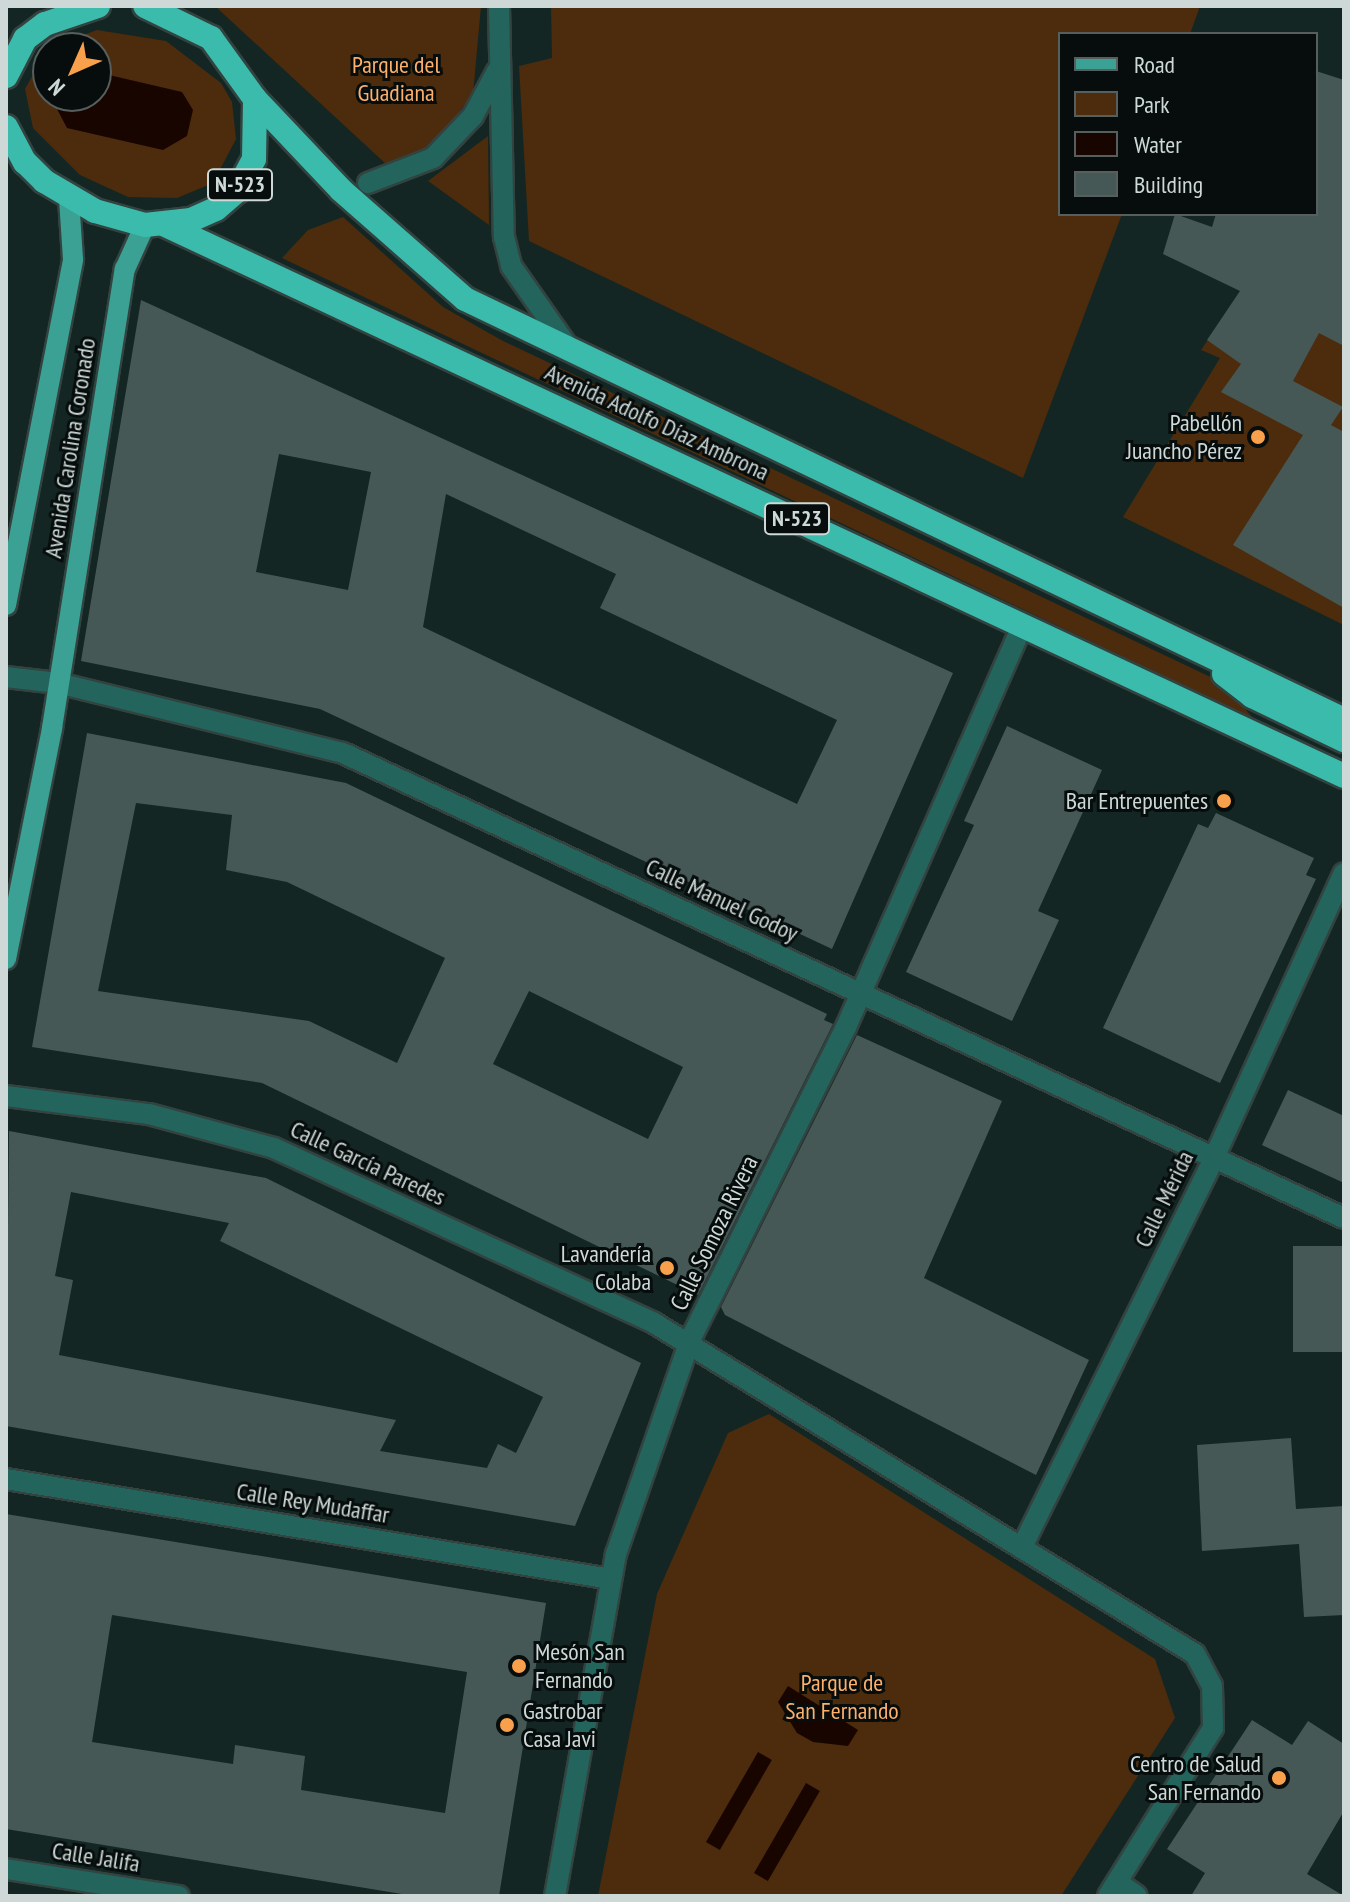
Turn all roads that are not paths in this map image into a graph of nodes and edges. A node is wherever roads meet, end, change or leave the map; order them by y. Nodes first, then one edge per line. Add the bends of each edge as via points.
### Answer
1 (98, 6) edge
2 (145, 6) edge
3 (499, 6) edge
4 (16, 40) edge
5 (497, 71) junction
6 (6, 76) edge
7 (255, 99) junction
8 (6, 127) edge
9 (15, 158) edge
10 (368, 183) dead end
11 (69, 198) junction
12 (154, 224) junction
13 (576, 357) junction
14 (6, 605) edge
15 (1022, 627) junction
16 (1209, 656) junction
17 (6, 677) edge
18 (58, 683) junction
19 (1344, 720) edge
20 (1344, 740) edge
21 (1344, 776) edge
22 (1344, 873) edge
23 (6, 959) edge
24 (859, 992) junction
25 (6, 1096) edge
26 (1213, 1160) junction
27 (1344, 1218) edge
28 (690, 1340) junction
29 (6, 1479) edge
30 (1023, 1545) junction
31 (611, 1579) junction
32 (6, 1869) edge
33 (39, 1875) junction
34 (1112, 1889) edge
35 (35, 1896) edge
36 (179, 1896) edge
37 (555, 1896) edge
38 (1137, 1896) edge

1 - 4 highway
2 - 7 highway, N-523 via 211,38
3 - 5 street
4 - 6 highway
5 - 10 street via 473,116 433,158
5 - 13 street via 501,195 511,266
7 - 12 highway, N-523 via 254,159 237,191 216,209
7 - 13 highway, Avenida Adolfo Díaz Ambrona / N-523 via 287,138 420,264 465,299
8 - 9 highway
9 - 11 highway
11 - 12 highway, N-523
11 - 14 main road, Avenida Carolina Coronado via 73,259
12 - 15 highway, Avenida Adolfo Díaz Ambrona / N-523
12 - 18 main road, Avenida Carolina Coronado via 125,269
13 - 16 highway, Avenida Adolfo Díaz Ambrona / N-523
15 - 21 highway, Avenida Adolfo Díaz Ambrona / N-523
15 - 24 street, Calle Somoza Rivera
16 - 19 highway, Avenida Adolfo Díaz Ambrona / N-523
16 - 20 highway via 1252,696
17 - 18 street
18 - 23 main road, Avenida Carolina Coronado
18 - 24 street, Calle Manuel Godoy via 343,753
22 - 26 street, Calle Mérida
24 - 26 street, Calle Manuel Godoy
24 - 28 street, Calle Somoza Rivera
25 - 28 street, Calle García Paredes via 149,1114 274,1148
26 - 27 street, Calle Manuel Godoy
26 - 30 street, Calle Mérida
28 - 30 street
28 - 31 street, Calle Somoza Rivera
29 - 31 street, Calle Rey Mudaffar
30 - 34 street via 1195,1654 1212,1686 1213,1728
31 - 37 street, Calle Somoza Rivera
32 - 33 street, Calle Jalifa
33 - 35 street
33 - 36 street, Calle Jalifa
34 - 38 street

